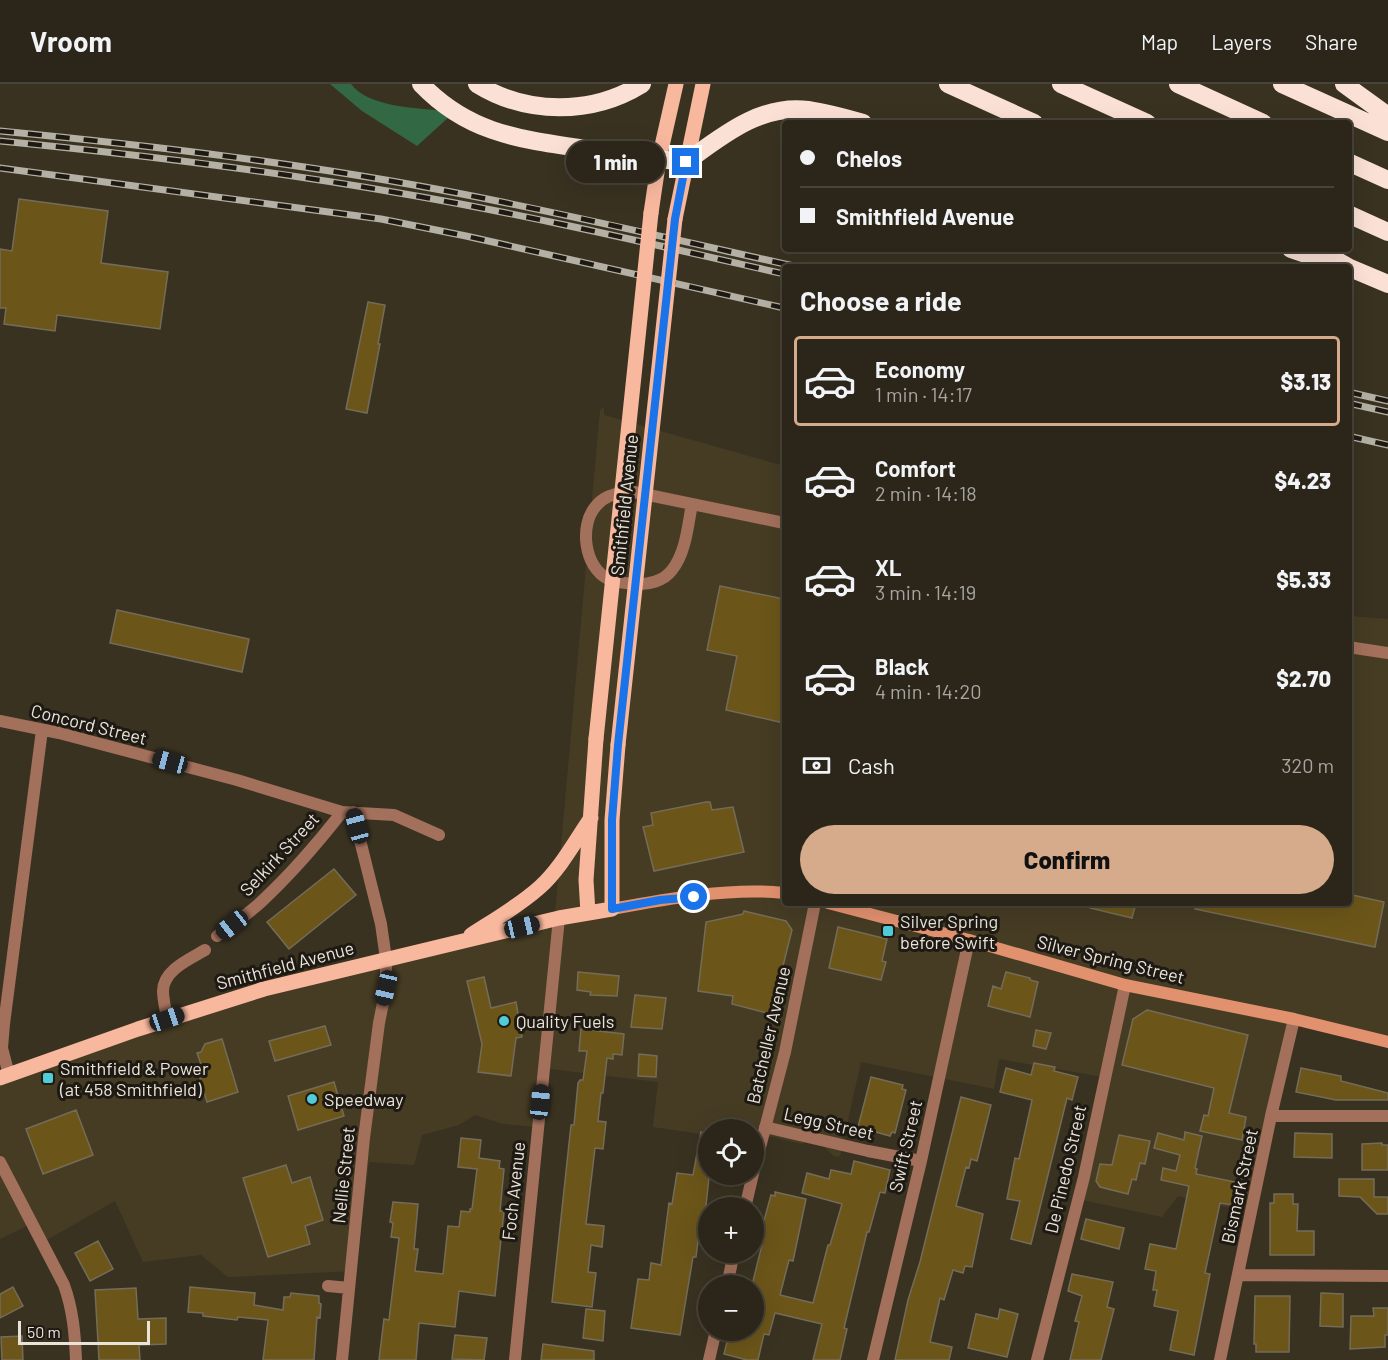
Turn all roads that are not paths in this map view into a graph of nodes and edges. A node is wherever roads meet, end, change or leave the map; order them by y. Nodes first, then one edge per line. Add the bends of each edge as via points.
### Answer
1 (421, 84) edge
2 (477, 84) edge
3 (642, 84) edge
4 (676, 84) edge
5 (703, 84) edge
6 (948, 84) edge
7 (1061, 84) edge
8 (1178, 84) edge
9 (1282, 84) edge
10 (1344, 84) edge
11 (1388, 116) edge
12 (850, 120) edge
13 (1027, 120) edge
14 (1140, 120) edge
15 (1256, 120) edge
16 (1388, 132) edge
17 (659, 159) junction
18 (686, 162) junction
19 (1352, 164) edge
20 (1388, 180) edge
21 (1352, 216) edge
22 (1388, 232) edge
23 (1301, 252) edge
24 (1322, 252) edge
25 (1339, 264) edge
26 (1344, 264) edge
27 (1352, 268) edge
28 (1388, 284) edge
29 (692, 504) junction
30 (782, 523) edge
31 (1352, 648) edge
32 (1388, 653) edge
33 (0, 721) edge
34 (42, 730) junction
35 (347, 812) junction
36 (591, 818) junction
37 (439, 835) dead end
38 (782, 893) edge
39 (813, 906) edge
40 (839, 906) edge
41 (612, 909) junction
42 (588, 913) junction
43 (559, 918) junction
44 (217, 936) dead end
45 (463, 940) junction
46 (969, 940) junction
47 (205, 950) dead end
48 (387, 959) junction
49 (1125, 985) junction
50 (1294, 1018) junction
51 (167, 1019) junction
52 (1388, 1042) edge
53 (4, 1076) edge
54 (1271, 1116) junction
55 (1388, 1116) edge
56 (765, 1127) junction
57 (764, 1131) edge
58 (921, 1161) junction
59 (0, 1162) edge
60 (1239, 1275) junction
61 (1388, 1276) edge
62 (328, 1286) dead end
63 (349, 1288) junction
64 (713, 1341) edge
65 (76, 1360) edge
66 (342, 1360) edge
67 (515, 1360) edge
68 (709, 1360) edge
69 (873, 1360) edge
70 (1037, 1360) edge
71 (1220, 1360) edge

1 - 17 highway via 456,112 494,132
2 - 3 highway via 514,100 555,108 605,101
4 - 17 main road, Smithfield Avenue
5 - 18 main road, Smithfield Avenue
6 - 13 highway
7 - 14 highway
8 - 15 highway
9 - 16 highway
10 - 11 highway
12 - 18 highway via 808,110 774,112 742,123
17 - 18 highway
17 - 36 main road, Smithfield Avenue, bridge via 596,739
18 - 41 main road, Smithfield Avenue, bridge via 675,219 618,745 612,820
19 - 20 highway
21 - 22 highway
23 - 25 highway
24 - 26 highway
27 - 28 highway
29 - 29 street via 629,491 609,495 595,506 588,519 586,534 591,562 603,575 619,582 642,585 658,581 672,571 679,557
29 - 30 street
31 - 32 street
33 - 34 street, Concord Street
34 - 35 street, Concord Street
34 - 53 street via 4,1023
35 - 37 street via 394,815
35 - 44 street, Selkirk Street via 260,903
35 - 48 street, Nellie Street via 381,924
36 - 42 main road, Smithfield Avenue via 586,880
36 - 45 main road via 541,886
38 - 41 main road via 738,891
39 - 56 street, Batcheller Avenue via 785,1052
40 - 46 main road, Silver Spring Street
41 - 42 main road, Smithfield Avenue
42 - 43 main road, Smithfield Avenue
43 - 45 main road, Smithfield Avenue
43 - 67 street, Foch Avenue
45 - 48 main road, Smithfield Avenue
46 - 49 main road, Silver Spring Street
46 - 58 street, Swift Street
47 - 51 street via 167,977 163,989
48 - 51 main road, Smithfield Avenue via 264,989
48 - 63 street, Nellie Street
49 - 50 main road, Silver Spring Street
49 - 70 street, De Pinedo Street via 1084,1177
50 - 52 main road, Silver Spring Street
50 - 54 street, Bismark Street
51 - 53 main road, Smithfield Avenue
54 - 55 street
54 - 60 street, Bismark Street
56 - 57 street, Batcheller Avenue
56 - 58 street, Legg Street
58 - 69 street, Swift Street
59 - 65 street via 64,1286 74,1324
60 - 61 street
60 - 71 street, Bismark Street
62 - 63 street
63 - 66 street, Nellie Street
64 - 68 street

